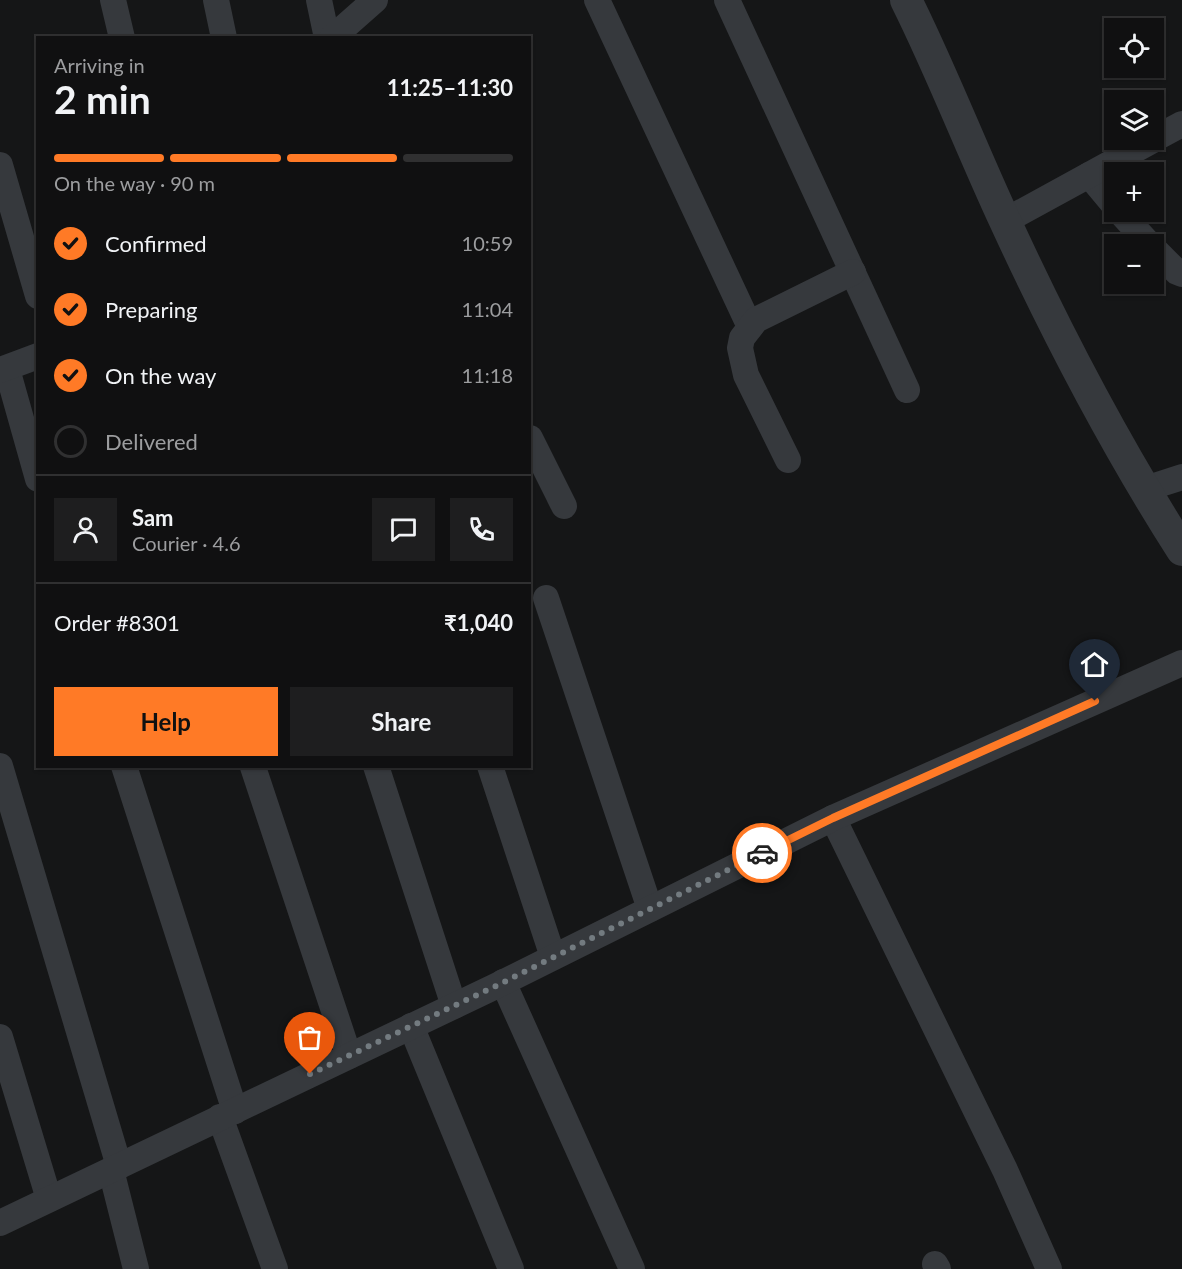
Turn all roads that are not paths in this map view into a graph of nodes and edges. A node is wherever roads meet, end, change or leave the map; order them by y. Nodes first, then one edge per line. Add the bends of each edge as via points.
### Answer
1 (112, 0) edge
2 (216, 0) edge
3 (319, 0) edge
4 (375, 0) edge
5 (597, 0) edge
6 (727, 0) edge
7 (906, 0) edge
8 (121, 36) edge
9 (224, 36) edge
10 (327, 36) edge
11 (334, 36) edge
12 (1182, 124) edge
13 (1164, 133) edge
14 (1133, 150) edge
15 (0, 165) edge
16 (1089, 175) junction
17 (1104, 193) edge
18 (5, 199) edge
19 (1005, 221) junction
20 (1129, 222) edge
21 (1140, 234) edge
22 (1164, 259) edge
23 (853, 272) junction
24 (1182, 274) edge
25 (36, 290) edge
26 (750, 327) junction
27 (36, 358) edge
28 (4, 370) edge
29 (907, 390) dead end
30 (531, 440) edge
31 (788, 460) dead end
32 (36, 473) edge
33 (1182, 477) edge
34 (1145, 489) junction
35 (564, 506) dead end
36 (1182, 550) edge
37 (546, 598) dead end
38 (1182, 663) edge
39 (0, 766) edge
40 (125, 768) edge
41 (253, 768) edge
42 (377, 768) edge
43 (491, 768) edge
44 (833, 818) junction
45 (650, 909) junction
46 (554, 957) junction
47 (502, 982) junction
48 (454, 1006) junction
49 (411, 1026) junction
50 (0, 1037) edge
51 (349, 1056) junction
52 (227, 1114) junction
53 (115, 1168) junction
54 (50, 1199) junction
55 (0, 1223) edge
56 (136, 1269) edge
57 (275, 1269) edge
58 (511, 1269) edge
59 (632, 1269) edge
60 (1050, 1269) edge

1 - 8 street
2 - 9 street
3 - 10 street
4 - 11 street
5 - 26 street
6 - 23 street
7 - 19 street
12 - 13 street
14 - 16 street
15 - 18 street
16 - 17 street
16 - 19 street
18 - 25 street
19 - 34 street via 1089,392
20 - 21 street
22 - 24 street
23 - 26 street via 756,320
23 - 29 street
26 - 31 street via 742,338 744,369
27 - 28 street
28 - 32 street
30 - 35 street
33 - 34 street
34 - 36 street
37 - 45 street
38 - 44 street
39 - 53 street
40 - 52 street
41 - 51 street
42 - 48 street
43 - 46 street
44 - 45 street
44 - 60 street
45 - 46 street
46 - 47 street
47 - 48 street
47 - 59 street
48 - 49 street
49 - 51 street
49 - 58 street
50 - 54 street
51 - 52 street
52 - 53 street
52 - 57 street
53 - 54 street
53 - 56 street
54 - 55 street

